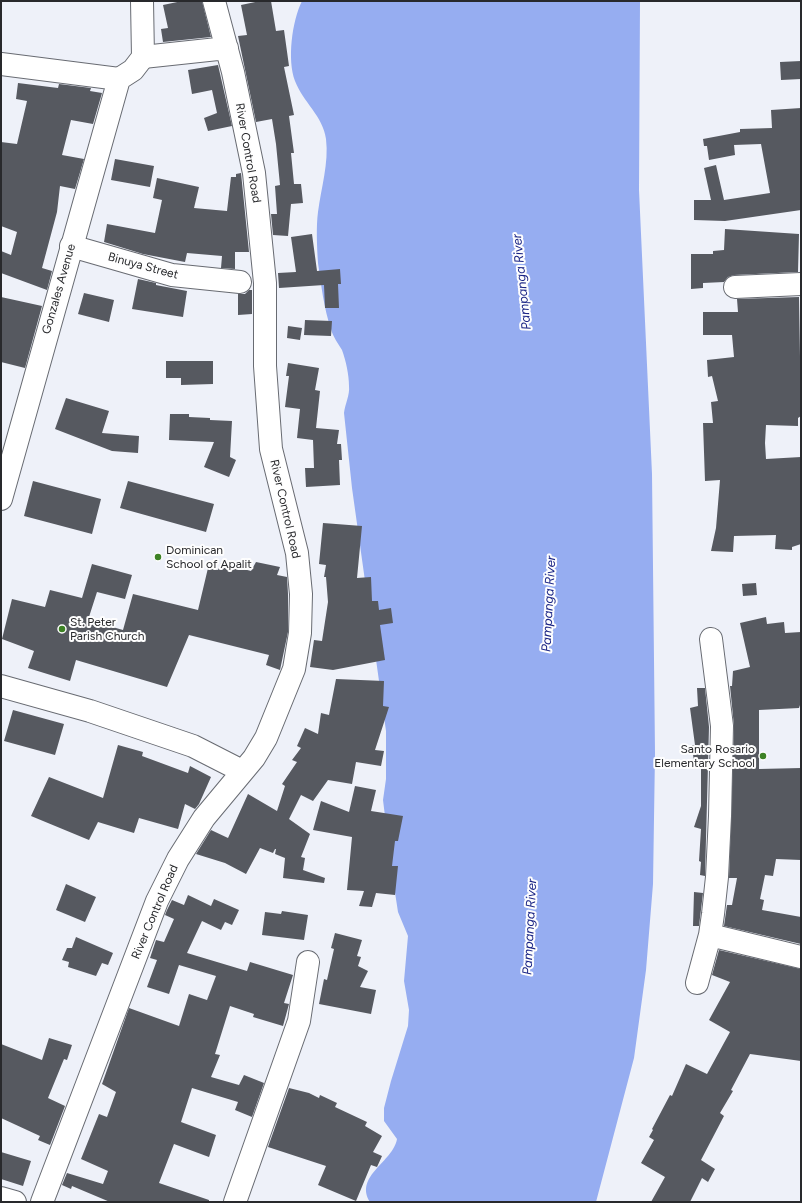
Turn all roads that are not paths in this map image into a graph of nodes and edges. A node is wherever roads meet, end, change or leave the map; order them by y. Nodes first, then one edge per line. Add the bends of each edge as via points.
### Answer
1 (142, 1) edge
2 (214, 1) edge
3 (226, 48) junction
4 (143, 57) junction
5 (1, 64) edge
6 (119, 79) junction
7 (71, 246) junction
8 (240, 282) dead end
9 (801, 284) edge
10 (735, 287) dead end
11 (1, 498) edge
12 (711, 639) dead end
13 (1, 686) edge
14 (242, 771) junction
15 (710, 935) junction
16 (801, 957) edge
17 (308, 962) dead end
18 (697, 983) dead end
19 (1, 1198) edge
20 (15, 1202) edge
21 (42, 1202) edge
22 (235, 1202) edge

1 - 4 street
2 - 3 street, River Control Road
3 - 4 street
3 - 14 street, River Control Road via 254,173 266,283 265,366 271,449 297,552 302,594 300,633 294,669 266,738 254,758
4 - 6 street via 133,70
5 - 6 street
6 - 7 street, Gonzales Avenue
7 - 8 street, Binuya Street via 172,275
7 - 11 street, Gonzales Avenue
9 - 10 street
12 - 15 street via 722,726 717,876
13 - 14 street via 90,710 193,746
14 - 21 street, River Control Road via 204,818 178,858 157,901
15 - 16 street
15 - 18 street
17 - 22 street via 299,1021
19 - 20 street

